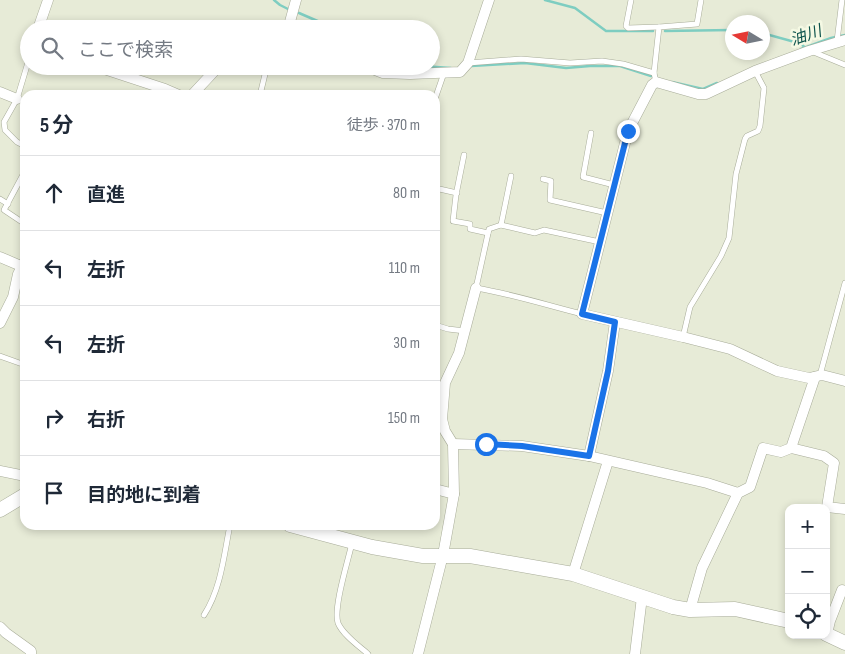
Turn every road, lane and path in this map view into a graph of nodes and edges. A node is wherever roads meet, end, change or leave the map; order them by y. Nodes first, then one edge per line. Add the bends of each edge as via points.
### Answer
1 (48, 0) edge
2 (296, 0) edge
3 (489, 0) edge
4 (631, 0) edge
5 (701, 0) edge
6 (842, 0) edge
7 (41, 20) edge
8 (292, 20) edge
9 (659, 27) junction
10 (839, 38) edge
11 (809, 51) junction
12 (468, 63) junction
13 (845, 65) edge
14 (755, 71) junction
15 (440, 73) edge
16 (444, 73) junction
17 (24, 75) edge
18 (122, 75) edge
19 (211, 75) edge
20 (265, 75) edge
21 (655, 77) junction
22 (167, 90) edge
23 (197, 90) edge
24 (261, 90) edge
25 (438, 90) edge
26 (0, 92) edge
27 (17, 99) junction
28 (591, 133) dead end
29 (20, 144) edge
30 (464, 155) dead end
31 (511, 176) dead end
32 (543, 179) dead end
33 (20, 181) edge
34 (614, 185) junction
35 (440, 189) edge
36 (457, 192) junction
37 (0, 199) edge
38 (8, 204) junction
39 (607, 213) junction
40 (20, 221) edge
41 (501, 225) junction
42 (488, 233) junction
43 (600, 242) junction
44 (0, 257) edge
45 (20, 262) edge
46 (20, 273) edge
47 (845, 283) edge
48 (476, 288) junction
49 (3, 310) edge
50 (582, 314) junction
51 (615, 322) junction
52 (0, 323) edge
53 (440, 327) edge
54 (465, 331) junction
55 (683, 337) junction
56 (0, 356) edge
57 (20, 363) edge
58 (817, 376) junction
59 (845, 380) edge
60 (440, 396) edge
61 (440, 410) edge
62 (453, 444) junction
63 (791, 448) junction
64 (589, 456) junction
65 (608, 461) junction
66 (0, 471) edge
67 (20, 475) edge
68 (440, 491) edge
69 (738, 492) junction
70 (454, 494) junction
71 (20, 498) edge
72 (845, 509) edge
73 (0, 510) edge
74 (229, 530) edge
75 (308, 530) edge
76 (352, 542) junction
77 (443, 556) junction
78 (573, 574) junction
79 (845, 591) edge
80 (642, 597) junction
81 (690, 610) junction
82 (204, 615) dead end
83 (785, 620) edge
84 (830, 621) edge
85 (0, 627) edge
86 (830, 636) edge
87 (830, 638) edge
88 (845, 643) edge
89 (32, 653) edge
90 (368, 654) edge
91 (418, 654) edge
92 (635, 654) edge
93 (836, 654) edge

1 - 7 street
2 - 8 street
3 - 12 street
4 - 9 lane via 628,28
5 - 9 lane via 697,24
6 - 10 lane
9 - 21 lane
10 - 11 street
11 - 13 lane
11 - 14 street
12 - 16 street via 460,72
12 - 21 lane via 521,59 602,61 623,64
14 - 21 street via 706,94 698,94
14 - 55 lane via 764,88 760,126 745,139 736,174 729,238 690,307
15 - 16 street
16 - 25 lane
17 - 27 lane
18 - 22 street
19 - 23 street
20 - 24 lane
21 - 34 street via 628,131
26 - 27 street
27 - 29 lane via 4,122 5,130
28 - 34 lane via 583,177
30 - 36 lane
31 - 41 lane
32 - 39 lane via 551,181 550,200
33 - 38 lane
34 - 39 street
35 - 36 lane
36 - 42 lane via 453,221 470,224 470,229
37 - 38 lane
38 - 40 lane via 4,210
39 - 43 street
41 - 42 lane
41 - 43 lane
42 - 48 lane
43 - 50 street
44 - 45 street
46 - 49 street via 13,297
47 - 58 lane
48 - 50 lane via 508,293
48 - 54 street
49 - 52 street
50 - 51 street
51 - 55 street
51 - 64 street
53 - 54 lane
54 - 60 street
55 - 58 street via 730,349 778,371 809,378
56 - 57 lane
58 - 59 street
58 - 63 street
61 - 62 street via 445,431
62 - 64 street via 522,446
62 - 70 street
63 - 69 street via 781,452 763,448 750,487
63 - 72 street via 824,456 834,462 827,507
64 - 65 street
65 - 69 street via 707,482
65 - 78 street
66 - 67 street
68 - 70 street
69 - 81 street via 702,568
70 - 77 street
71 - 73 street
74 - 82 lane via 220,580
75 - 76 street
76 - 77 street via 423,556
76 - 90 lane via 337,610 338,624
77 - 78 street via 470,556
77 - 91 street
78 - 80 street
79 - 84 street via 842,590
80 - 81 street
80 - 92 street
81 - 83 street via 735,609
85 - 89 street
86 - 88 street
87 - 93 street

